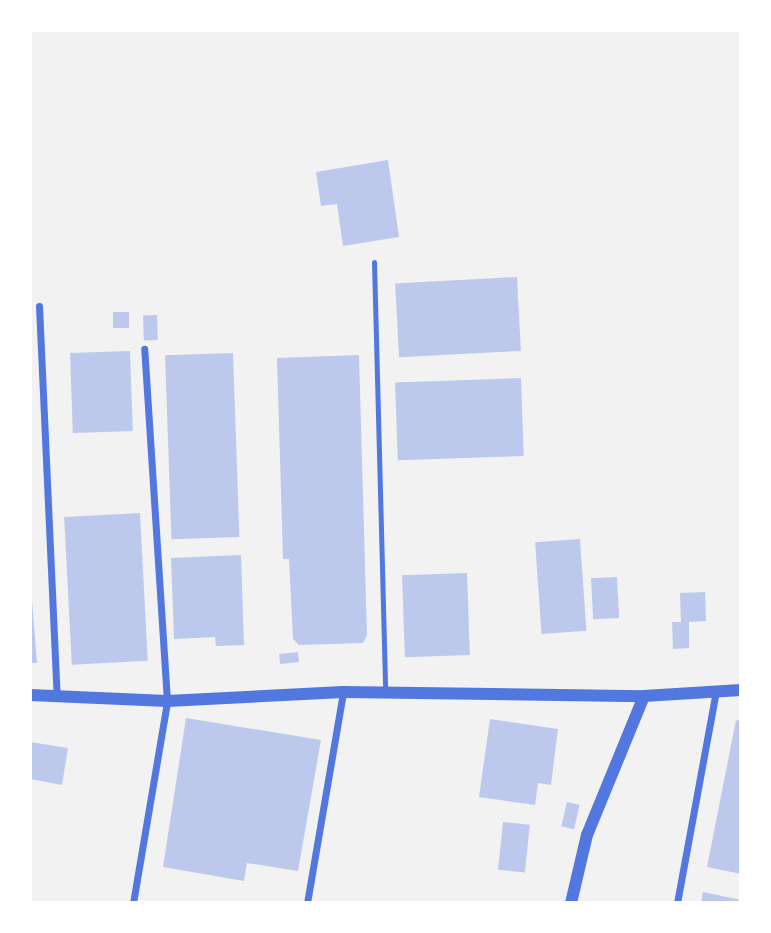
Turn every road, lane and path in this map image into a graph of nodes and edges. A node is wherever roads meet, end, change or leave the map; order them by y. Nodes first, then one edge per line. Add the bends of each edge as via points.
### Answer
1 (374, 262) dead end
2 (39, 306) dead end
3 (144, 349) dead end
4 (716, 690) junction
5 (741, 690) edge
6 (343, 692) junction
7 (385, 693) junction
8 (30, 695) edge
9 (57, 695) junction
10 (643, 696) junction
11 (167, 701) junction
12 (133, 903) edge
13 (307, 903) edge
14 (571, 903) edge
15 (677, 903) edge

1 - 7 lane
2 - 9 street
3 - 11 street
4 - 5 street
4 - 10 street
4 - 15 street
6 - 7 street
6 - 11 street
6 - 13 street
7 - 10 street
8 - 9 street
9 - 11 street
10 - 14 street via 587,835
11 - 12 street

